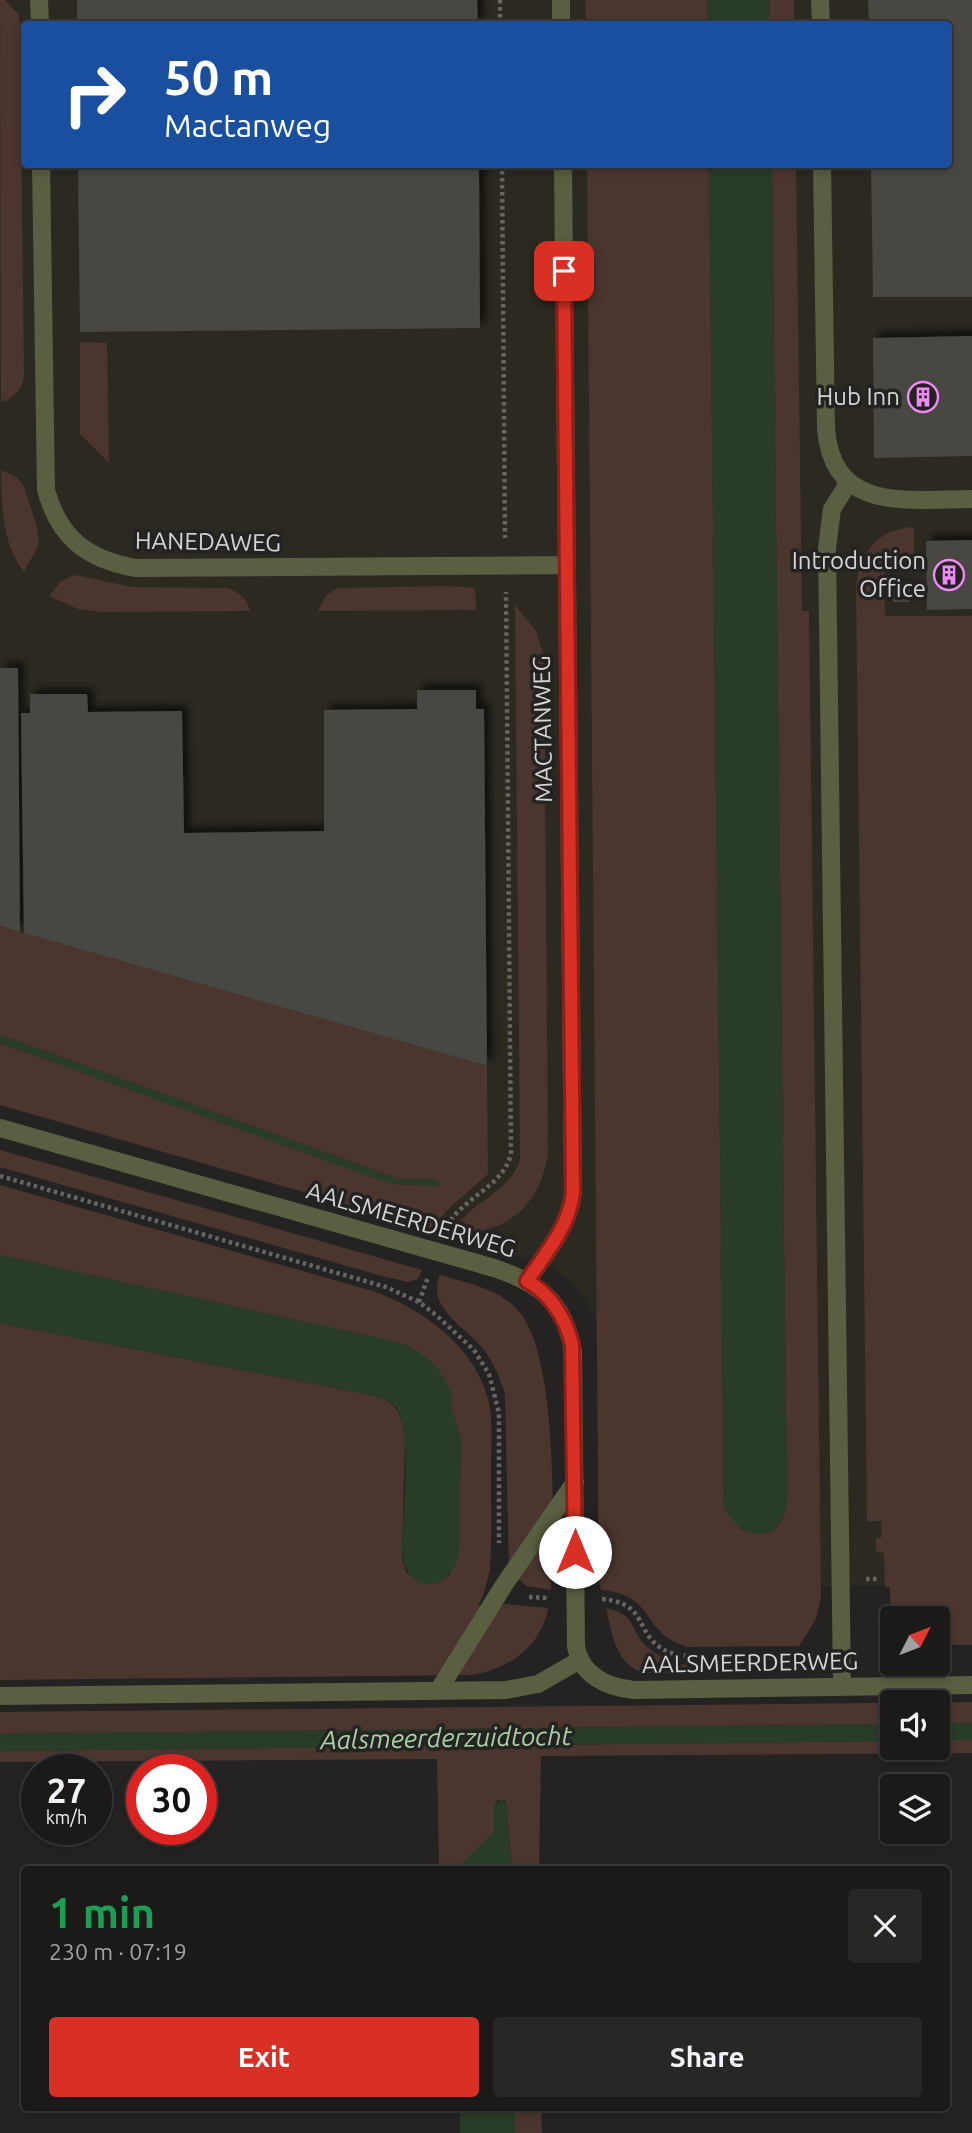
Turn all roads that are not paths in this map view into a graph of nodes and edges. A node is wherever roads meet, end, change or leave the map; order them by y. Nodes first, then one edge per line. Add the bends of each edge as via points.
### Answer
1 (39, 0) edge
2 (561, 0) edge
3 (820, 0) edge
4 (40, 21) edge
5 (561, 21) edge
6 (821, 21) edge
7 (41, 168) edge
8 (562, 168) edge
9 (822, 168) edge
10 (849, 482) junction
11 (972, 499) edge
12 (566, 565) junction
13 (0, 1128) edge
14 (527, 1281) junction
15 (575, 1482) junction
16 (580, 1661) junction
17 (972, 1685) edge
18 (842, 1687) junction
19 (438, 1691) junction
20 (0, 1696) edge

1 - 4 street
2 - 5 street
3 - 6 street
7 - 12 street, HANEDAWEG via 46,490 57,521 77,544 104,560 135,568
8 - 12 street, MACTANWEG
9 - 10 street via 827,437 832,459
10 - 11 street via 887,499
10 - 18 street via 832,509 827,548
12 - 14 street, MACTANWEG via 573,1193 563,1228
13 - 14 street, AALSMEERDERWEG
14 - 15 street, AALSMEERDERWEG via 545,1293 560,1313 572,1344
15 - 16 street, AALSMEERDERWEG via 576,1646
15 - 19 street
16 - 18 street, AALSMEERDERWEG via 600,1681 634,1690
16 - 19 street via 552,1678 522,1688
17 - 18 street, AALSMEERDERWEG
19 - 20 street

